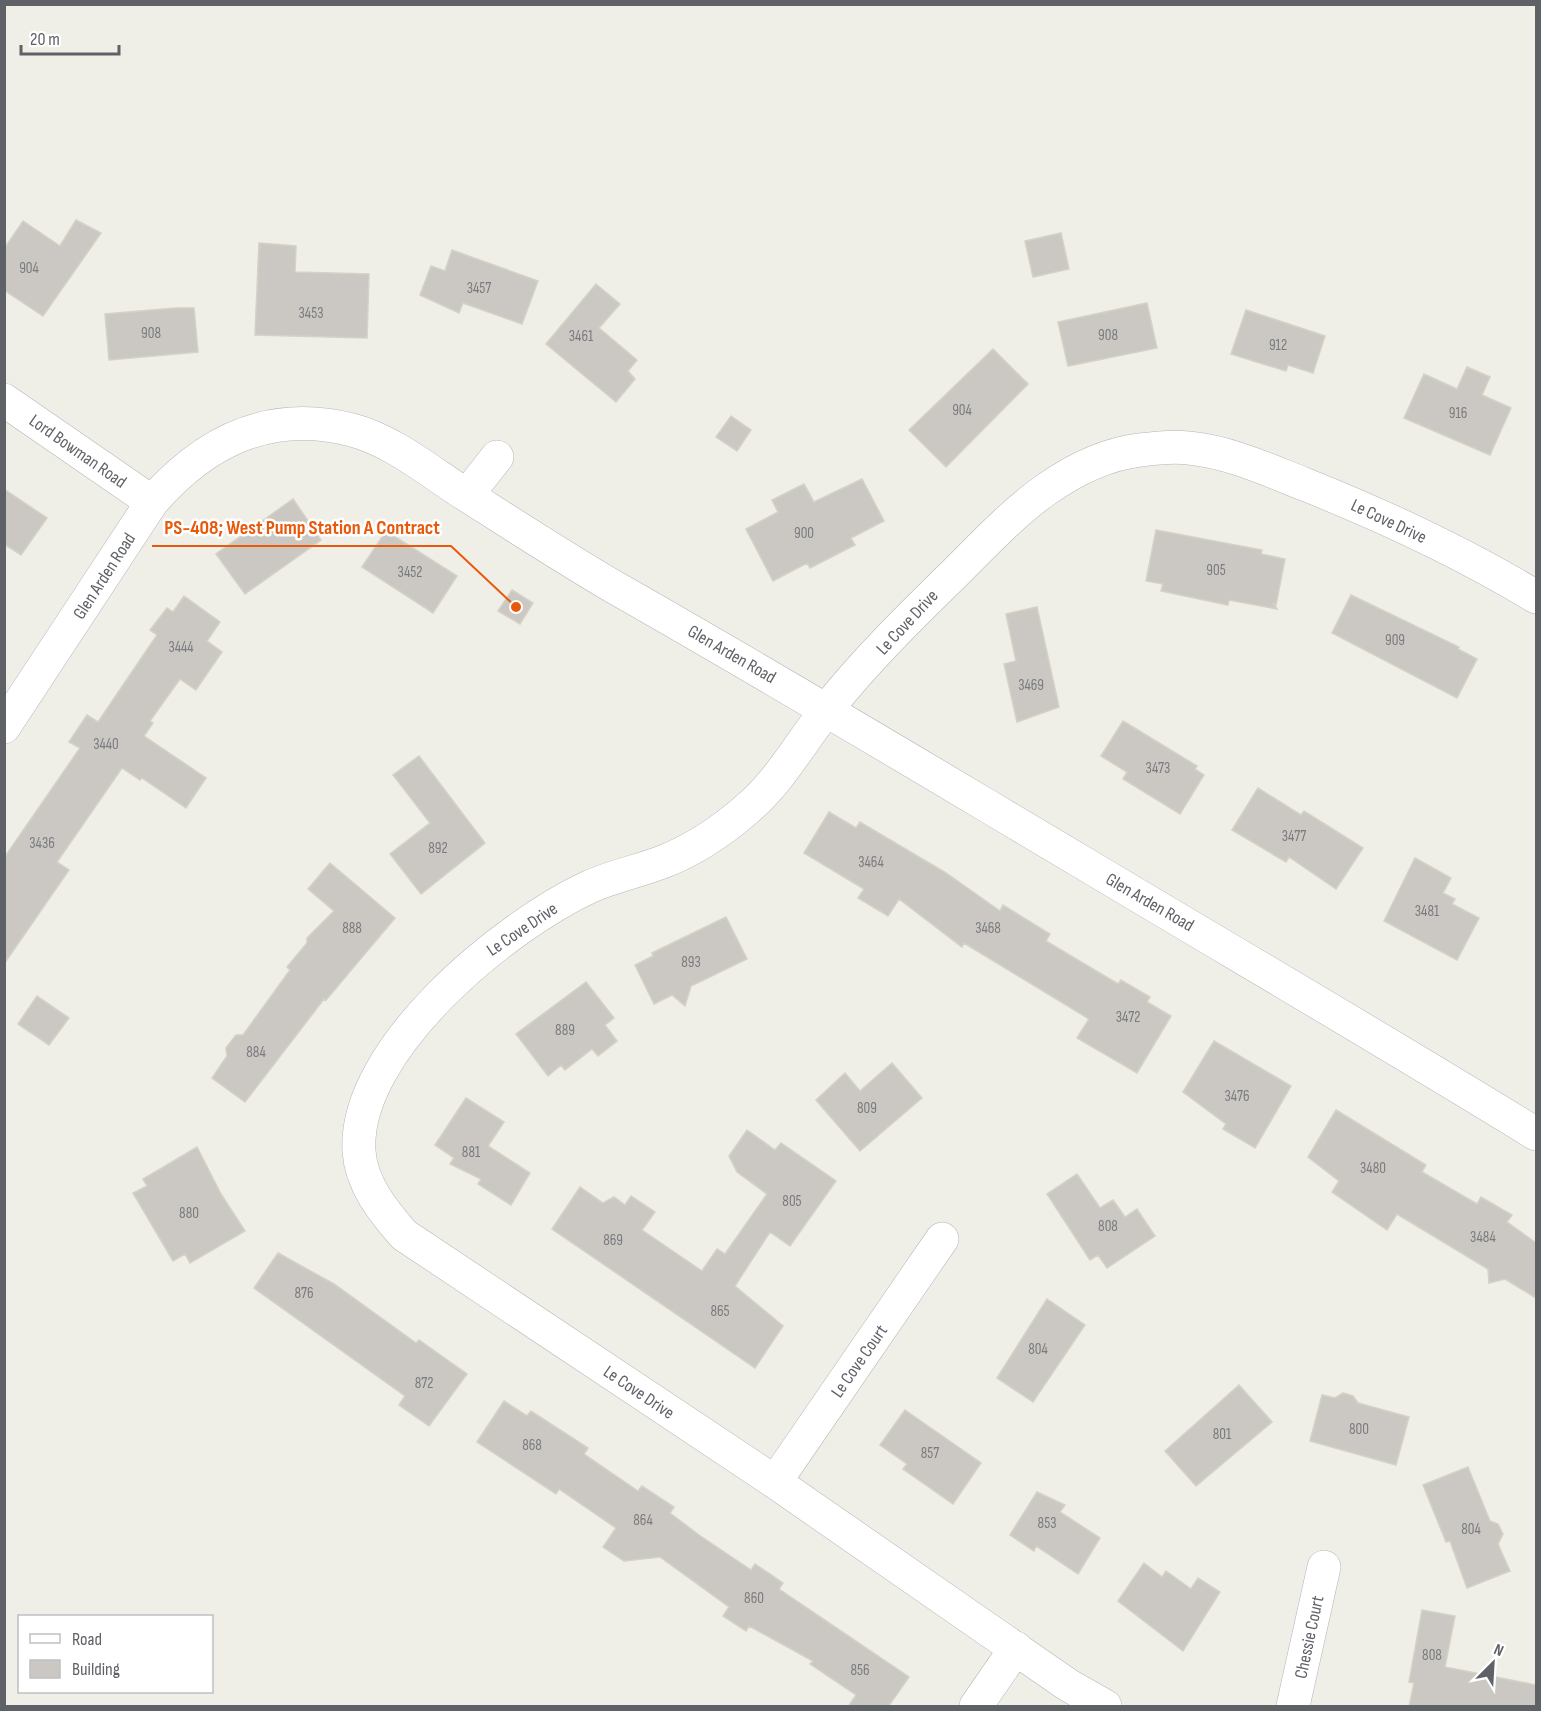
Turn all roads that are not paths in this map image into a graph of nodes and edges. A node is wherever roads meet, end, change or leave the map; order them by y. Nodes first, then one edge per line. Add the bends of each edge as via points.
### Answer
1 (4, 400) edge
2 (497, 457) dead end
3 (467, 495) junction
4 (152, 502) junction
5 (1536, 597) edge
6 (827, 709) junction
7 (4, 727) edge
8 (1536, 1134) edge
9 (942, 1239) dead end
10 (775, 1482) junction
11 (1324, 1567) dead end
12 (1016, 1648) junction
13 (976, 1707) edge
14 (1105, 1707) edge
15 (1293, 1707) edge

1 - 4 street, Lord Bowman Road
2 - 3 street
3 - 4 street, Glen Arden Road via 390,445 354,431 316,424 278,425 234,437 177,474
3 - 6 street, Glen Arden Road via 568,560
4 - 7 street, Glen Arden Road
5 - 6 street, Le Cove Drive via 1478,561 1346,500 1234,456 1186,447 1138,450 1076,470 1042,492 912,615
6 - 8 street, Glen Arden Road
6 - 10 street, Le Cove Drive via 783,773 749,808 711,837 668,860 590,887 525,923 476,961 432,1004 393,1052 367,1101 359,1150 367,1182 382,1211 404,1235
9 - 10 street, Le Cove Court
10 - 12 street, Le Cove Drive
11 - 15 street, Chessie Court
12 - 13 street
12 - 14 street, Le Cove Drive

